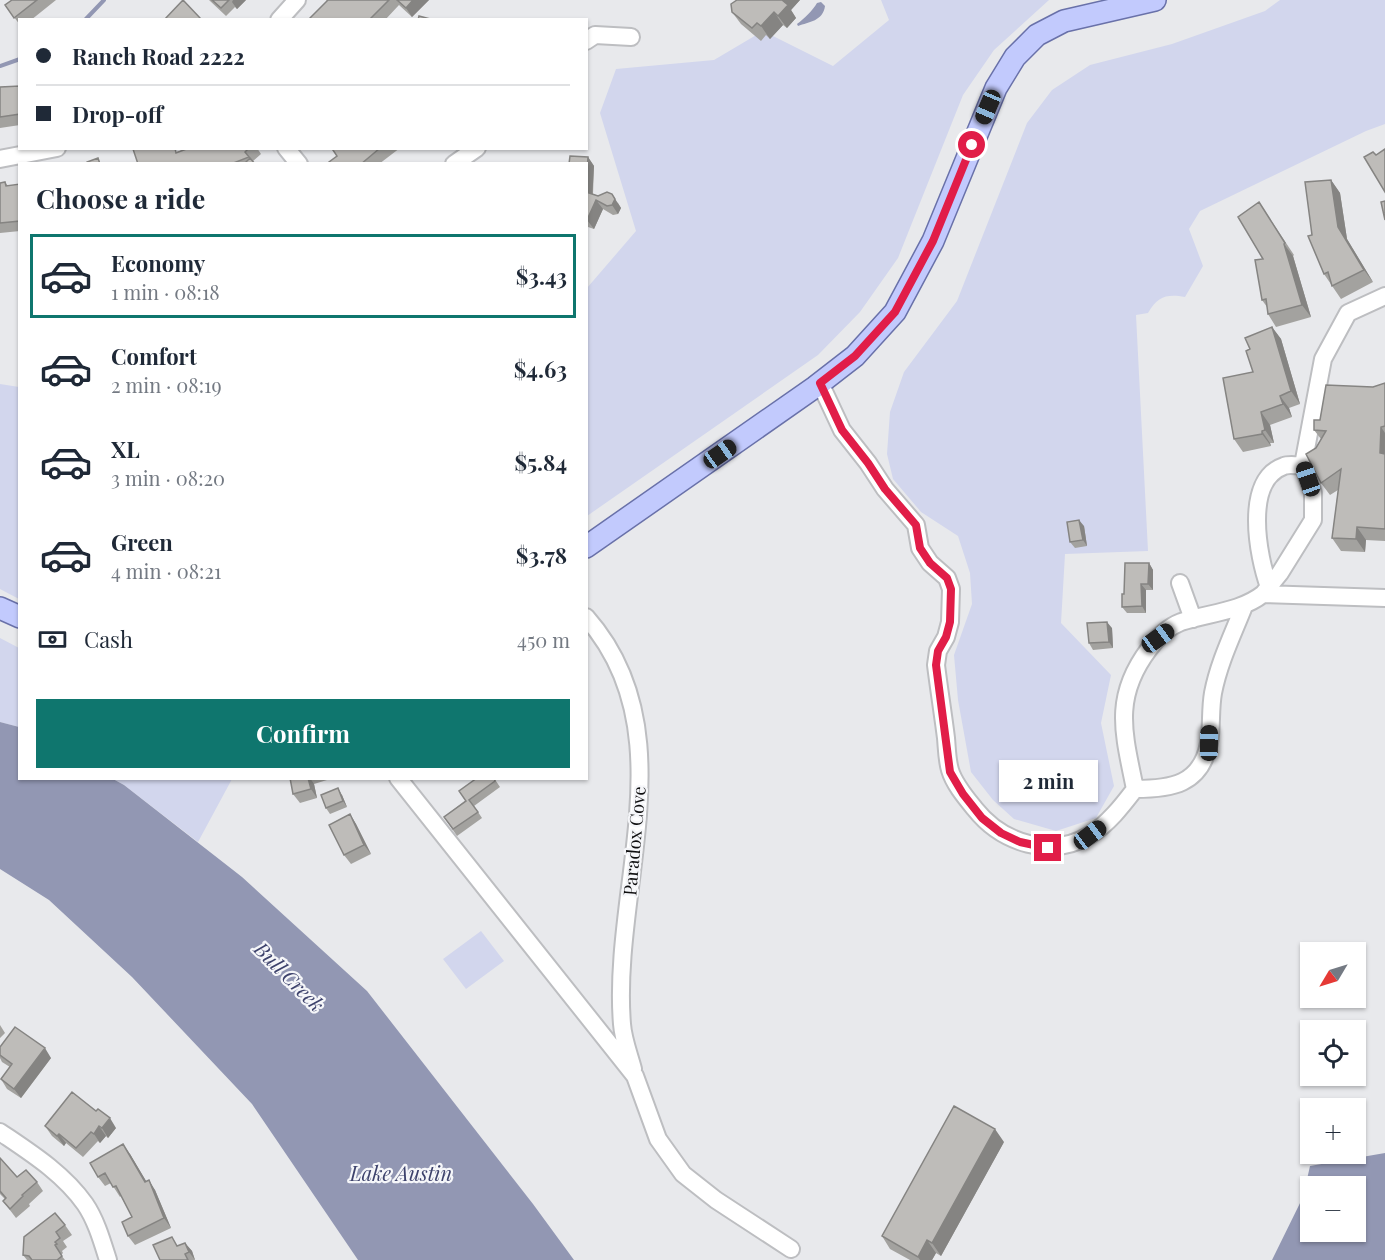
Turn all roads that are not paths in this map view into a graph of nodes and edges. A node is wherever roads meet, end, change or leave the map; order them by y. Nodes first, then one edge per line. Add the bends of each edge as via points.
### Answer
1 (297, 0) edge
2 (1155, 0) edge
3 (281, 18) edge
4 (632, 36) dead end
5 (588, 40) edge
6 (47, 150) edge
7 (474, 150) edge
8 (0, 159) edge
9 (457, 162) edge
10 (1385, 296) edge
11 (820, 383) junction
12 (1303, 465) junction
13 (588, 546) edge
14 (1180, 584) dead end
15 (1266, 590) junction
16 (1385, 598) edge
17 (1244, 606) junction
18 (0, 608) edge
19 (18, 616) edge
20 (588, 619) edge
21 (1193, 619) junction
22 (400, 780) edge
23 (1135, 789) junction
24 (635, 1076) junction
25 (0, 1132) edge
26 (791, 1249) dead end
27 (108, 1260) edge

1 - 3 street
2 - 11 main road via 1064,21 1037,34 1015,57 996,88 933,241 895,312 855,356
4 - 5 street via 595,36
6 - 8 street
7 - 9 street
10 - 12 street via 1348,313 1323,359
11 - 13 main road
11 - 23 street via 842,430 916,525 920,548 947,578 951,589 950,622 936,665 950,772 963,794 982,818 1001,833 1048,848 1090,835
12 - 15 street via 1313,493 1313,520
12 - 15 street via 1284,466 1269,476 1258,500 1257,538
14 - 21 street
15 - 16 street
15 - 17 street
17 - 21 street
17 - 23 street via 1219,670 1209,743 1197,771 1170,788
18 - 19 main road
20 - 24 street, Paradox Cove via 621,671 632,698 639,738 640,784 622,979 622,1026
21 - 23 street via 1177,623 1158,638 1132,677 1123,726
22 - 24 street
24 - 26 street via 658,1139 683,1174
25 - 27 street via 43,1161 86,1205

